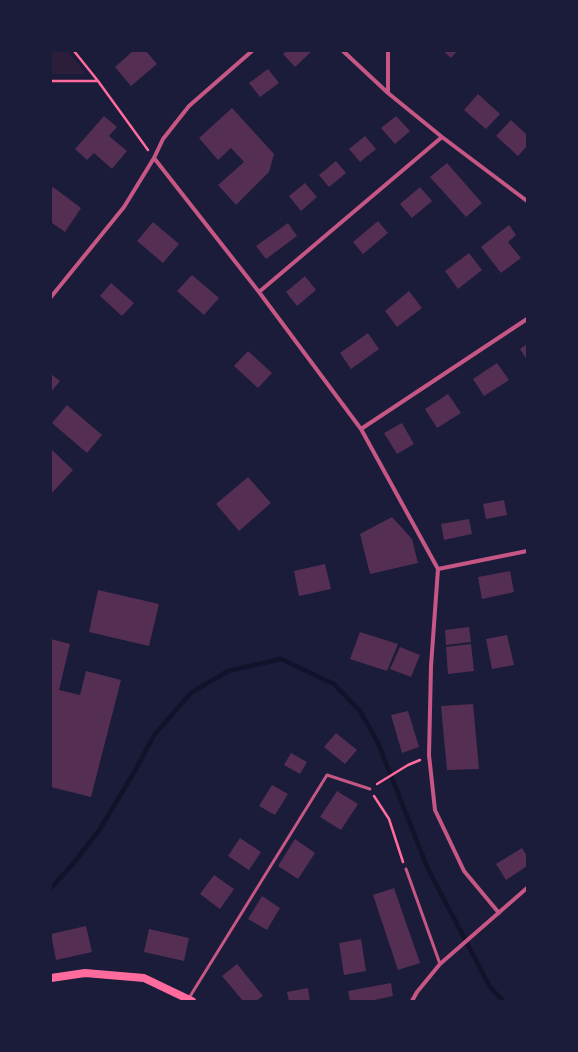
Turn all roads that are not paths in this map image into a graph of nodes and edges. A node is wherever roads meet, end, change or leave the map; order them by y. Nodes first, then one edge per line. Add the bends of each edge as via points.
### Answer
1 (252, 51) edge
2 (343, 51) edge
3 (388, 51) edge
4 (388, 93) junction
5 (442, 137) junction
6 (154, 158) junction
7 (527, 201) edge
8 (259, 292) junction
9 (51, 297) edge
10 (527, 319) edge
11 (361, 429) junction
12 (527, 551) edge
13 (438, 569) junction
14 (370, 789) road end
15 (406, 869) road end
16 (527, 888) edge
17 (499, 913) junction
18 (440, 964) junction
19 (51, 978) edge
20 (191, 1000) edge
21 (412, 1001) edge

1 - 6 street via 189,106 163,139
2 - 4 street
3 - 4 street
4 - 5 street
5 - 7 street
5 - 8 street
6 - 8 street
6 - 9 street via 124,207
8 - 11 street
10 - 11 street
11 - 13 street
12 - 13 street
13 - 17 street via 431,666 429,755 435,810 464,871
14 - 20 lane via 327,775
15 - 18 lane
16 - 17 street
17 - 18 street
18 - 21 street
19 - 20 main road via 85,973 144,978

